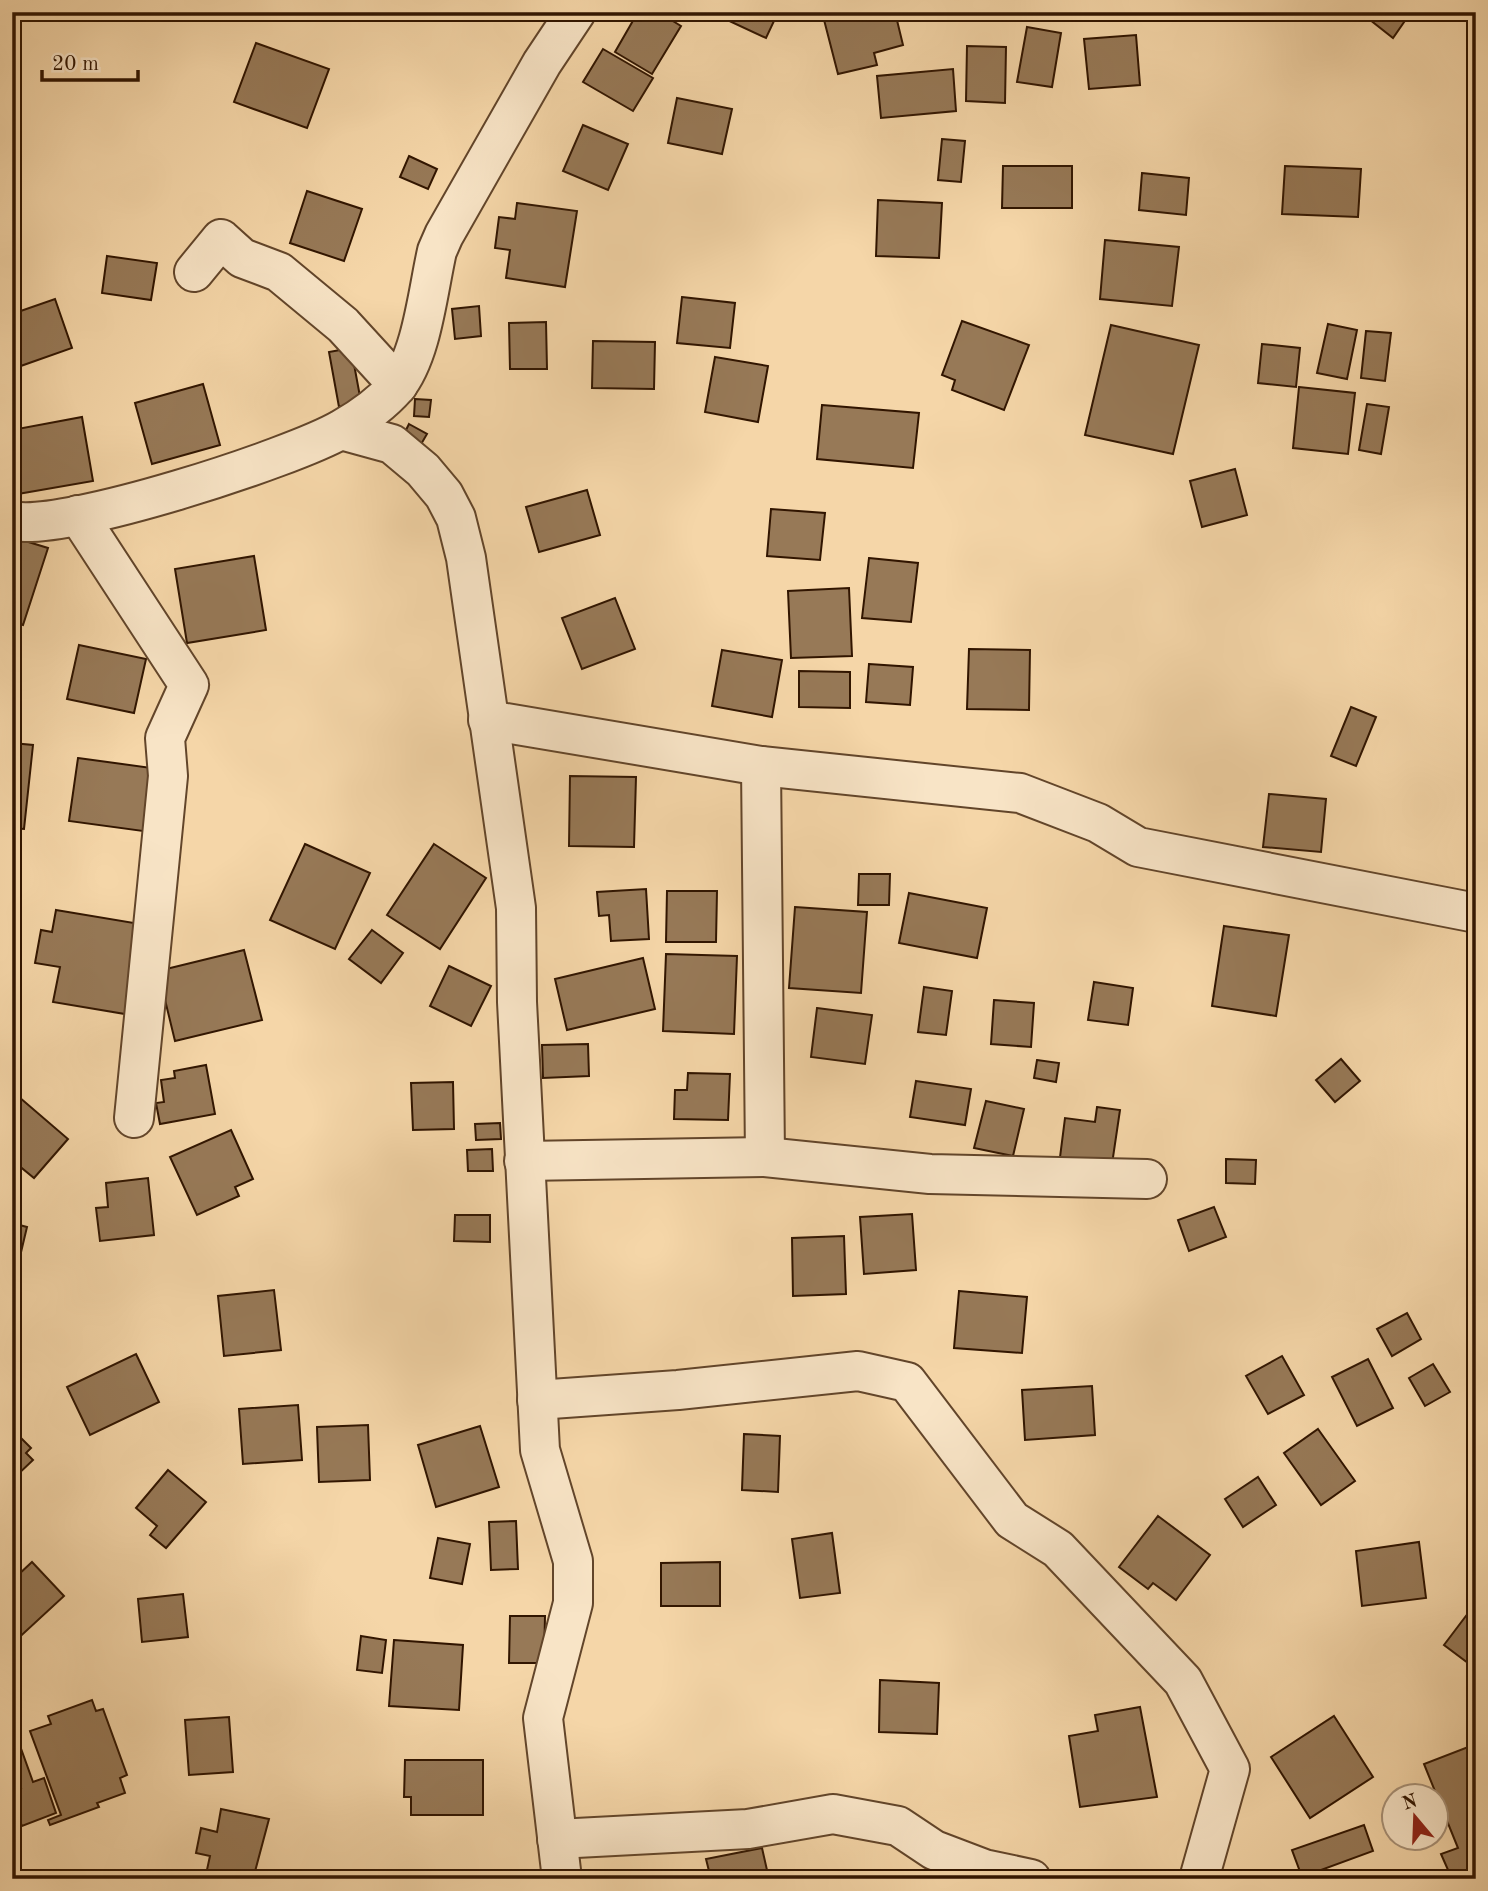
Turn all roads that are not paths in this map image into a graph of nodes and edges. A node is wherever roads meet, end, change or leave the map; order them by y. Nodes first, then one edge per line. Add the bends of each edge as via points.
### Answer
1 (576, 12) edge
2 (194, 272) dead end
3 (398, 385) junction
4 (341, 430) junction
5 (78, 515) junction
6 (12, 522) edge
7 (488, 720) junction
8 (761, 766) junction
9 (1476, 913) edge
10 (134, 1118) dead end
11 (765, 1157) junction
12 (524, 1161) junction
13 (1146, 1179) dead end
14 (537, 1400) junction
15 (557, 1839) junction
16 (562, 1879) edge
17 (1031, 1879) edge
18 (1199, 1879) edge

1 - 3 street via 444,234 411,362
2 - 3 street via 221,239 242,258 279,272 343,325
3 - 4 street
4 - 5 street via 276,458
4 - 7 street via 392,444 423,470 456,518 466,558
5 - 6 street via 50,522
5 - 10 street via 189,685 165,738 168,776
7 - 8 street
7 - 12 street via 516,908
8 - 9 street via 1020,793 1097,822 1138,846
8 - 11 street
11 - 12 street
11 - 13 street via 930,1174
12 - 14 street
14 - 15 street via 540,1450 573,1561 573,1603 542,1718
14 - 18 street via 858,1371 907,1382 1012,1521 1058,1549 1183,1681 1230,1769
15 - 16 street
15 - 17 street via 748,1829 833,1814 898,1826 934,1850

